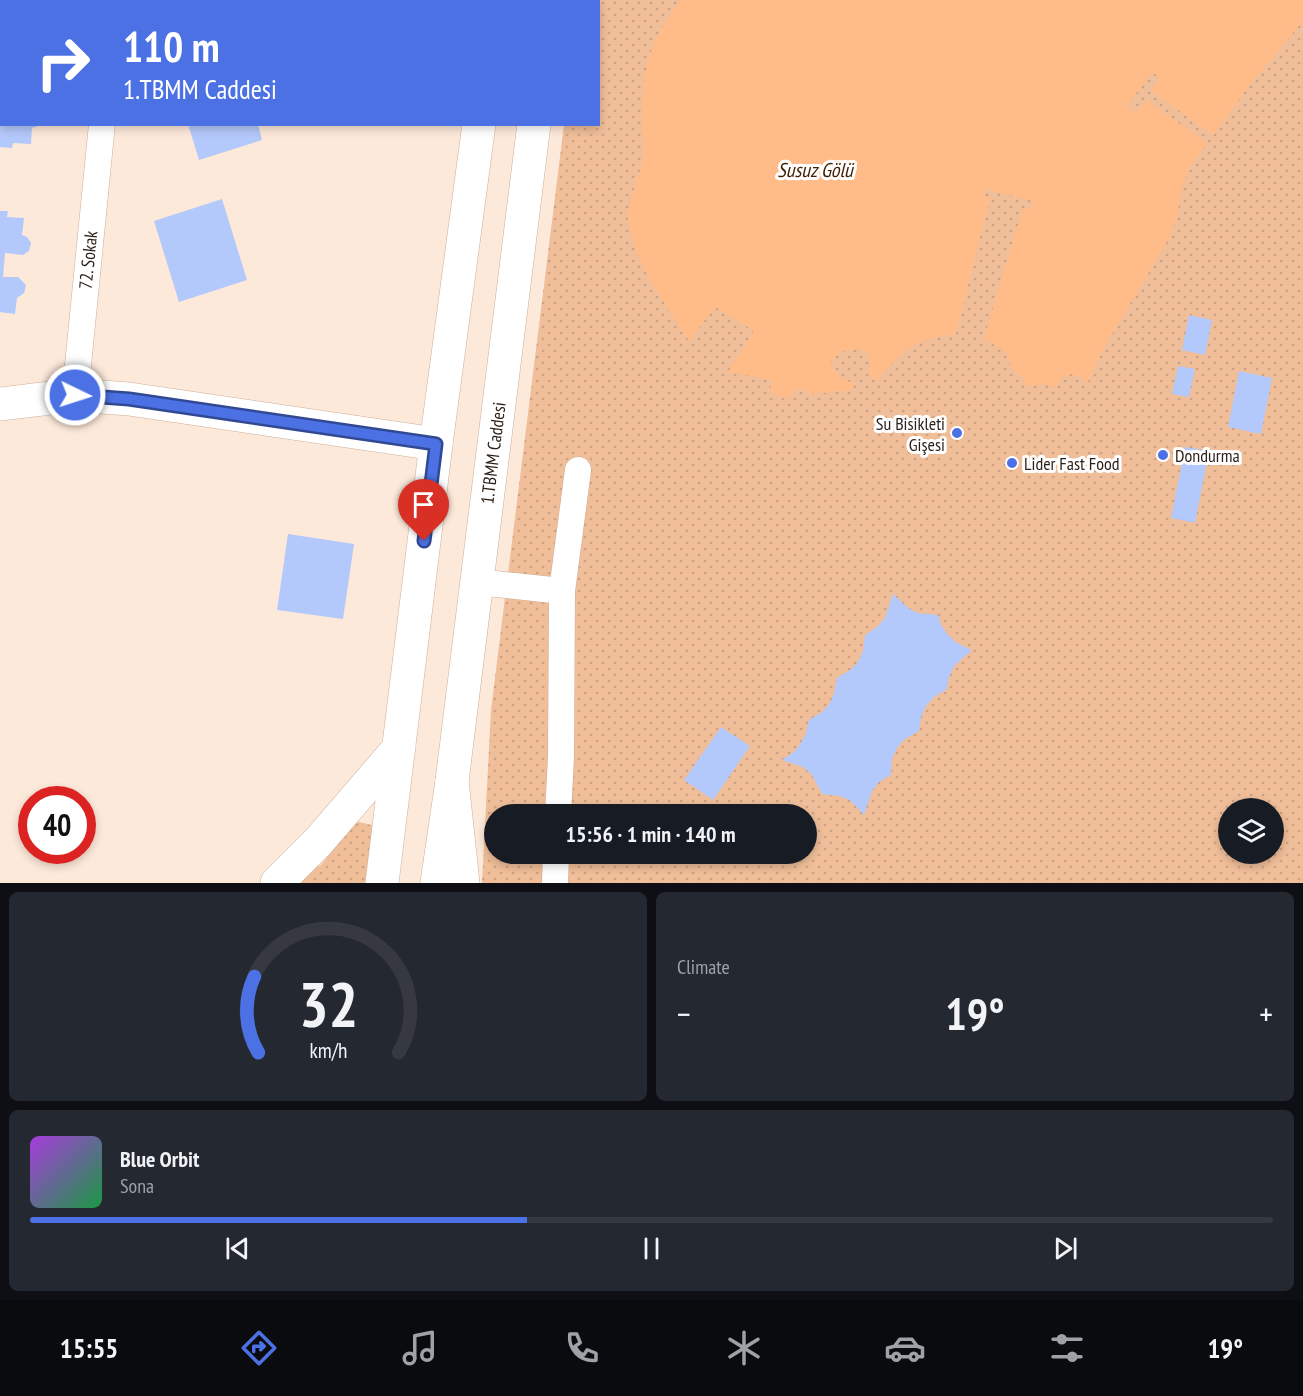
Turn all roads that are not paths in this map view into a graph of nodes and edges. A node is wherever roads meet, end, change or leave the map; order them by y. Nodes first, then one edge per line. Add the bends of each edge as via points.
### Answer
1 (102, 126) edge
2 (479, 126) edge
3 (534, 126) edge
4 (75, 395) junction
5 (0, 404) edge
6 (436, 444) junction
7 (578, 470) dead end
8 (477, 582) junction
9 (562, 591) junction
10 (399, 748) junction
11 (453, 781) junction
12 (559, 804) edge
13 (556, 864) edge
14 (277, 883) edge
15 (382, 883) edge
16 (437, 883) edge
17 (463, 883) edge
18 (555, 883) edge

1 - 4 street, 72. Sokak
2 - 6 main road
3 - 8 main road, 1.TBMM Caddesi
4 - 5 main road
4 - 6 main road via 129,399
6 - 10 main road
7 - 9 street
8 - 9 street
8 - 11 main road, 1.TBMM Caddesi
9 - 12 street
10 - 14 main road
10 - 15 main road
11 - 16 main road
11 - 17 main road
13 - 18 street

